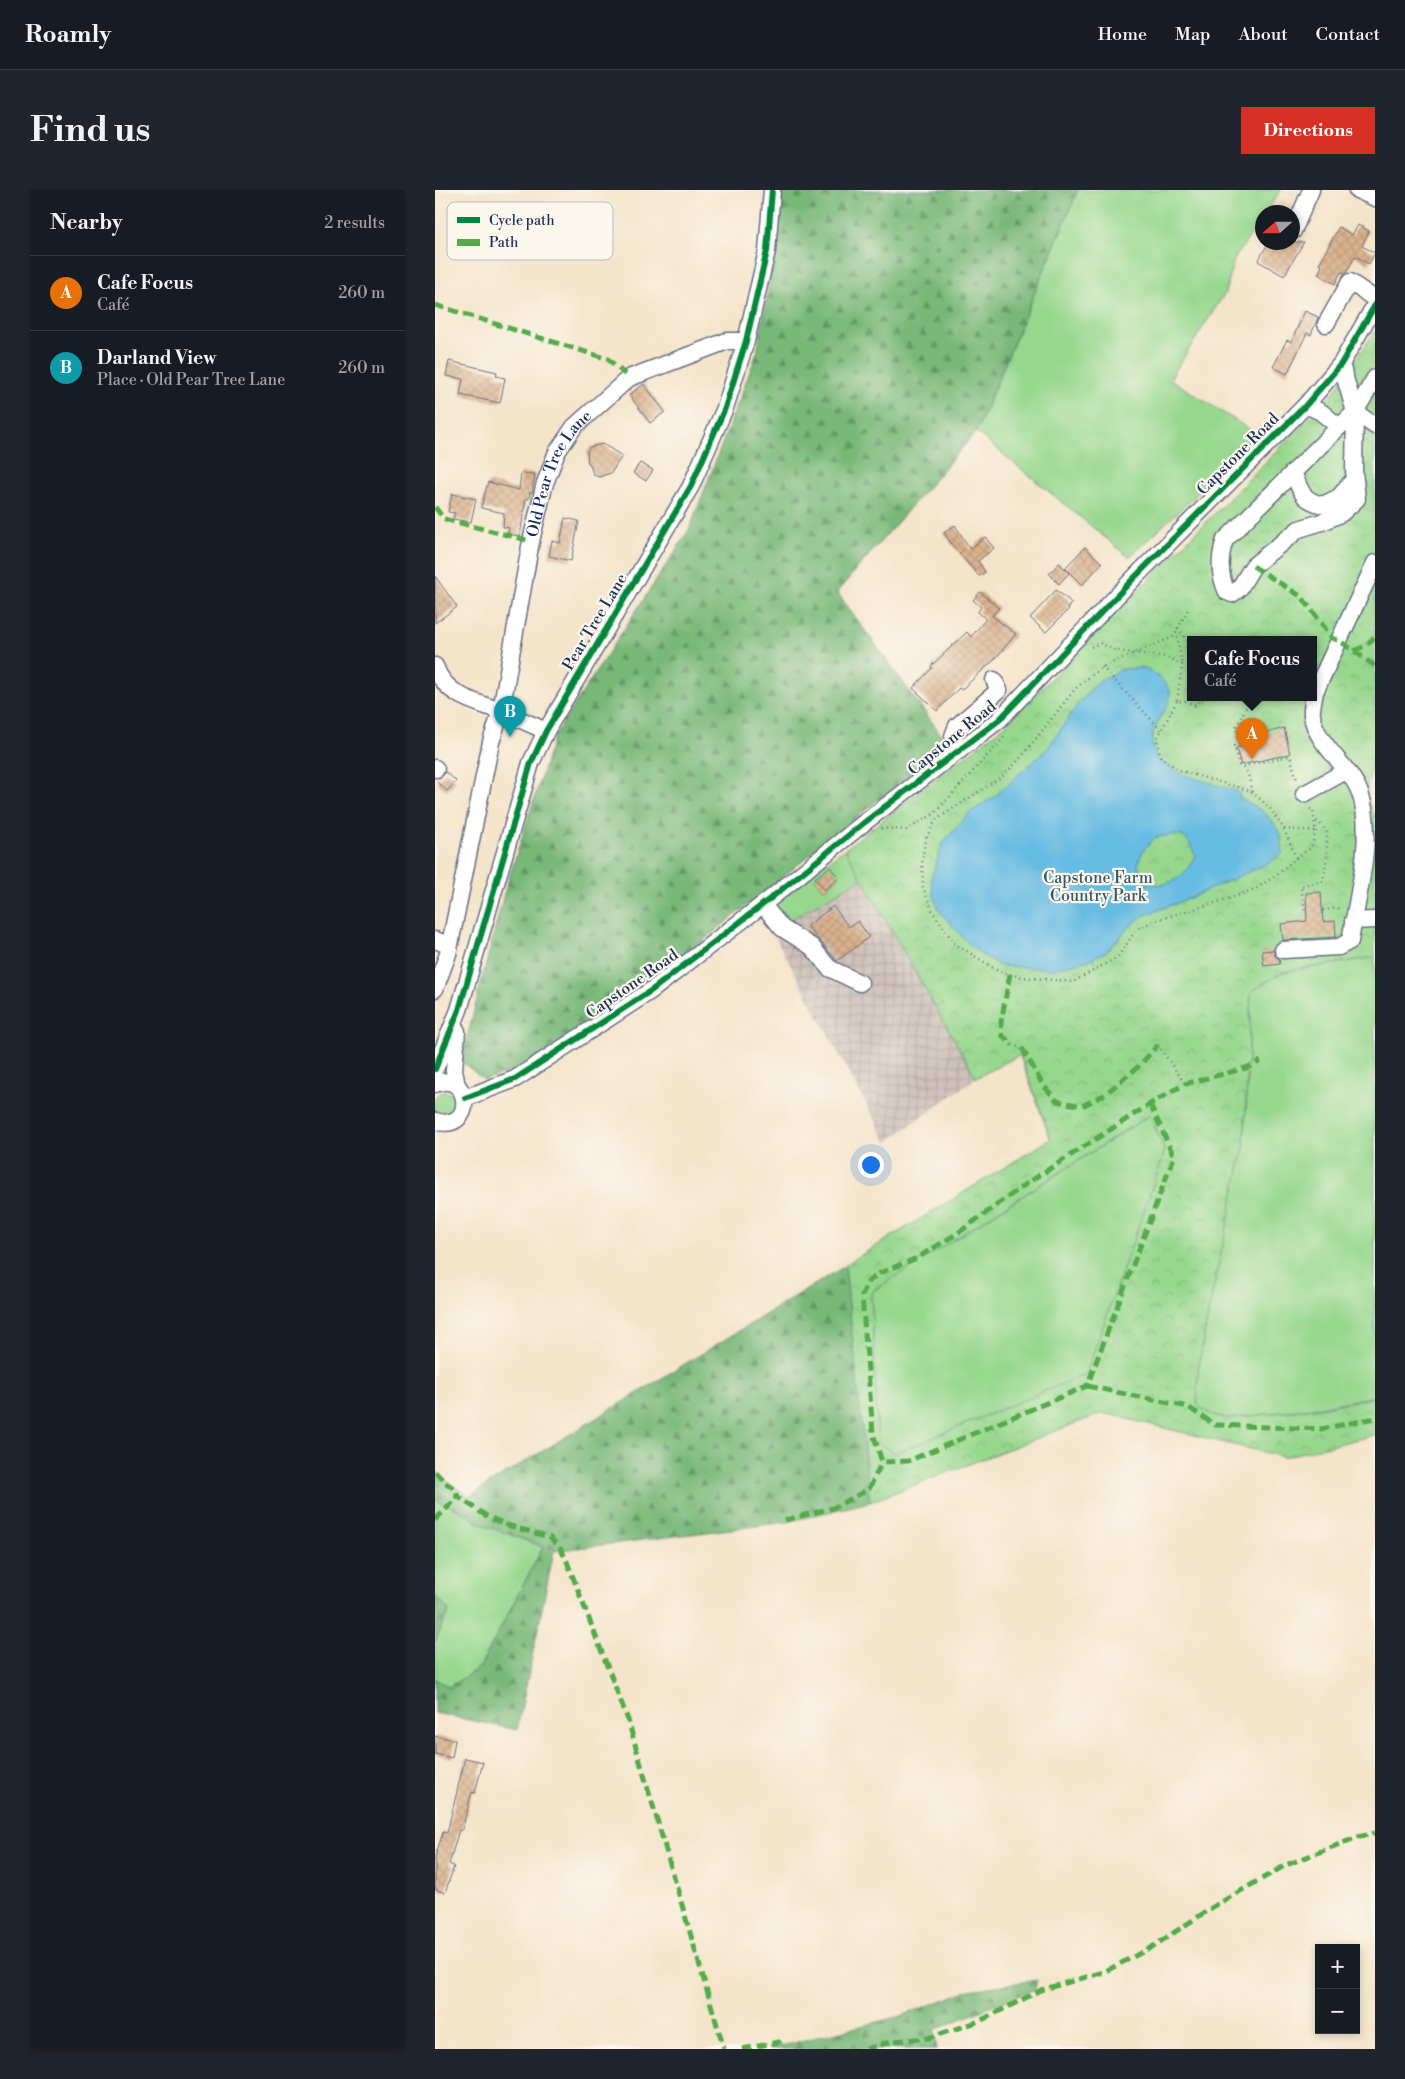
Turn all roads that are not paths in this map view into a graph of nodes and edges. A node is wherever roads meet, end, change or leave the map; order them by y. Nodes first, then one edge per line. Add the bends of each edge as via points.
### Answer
1 (771, 190) edge
2 (1311, 190) edge
3 (1357, 190) edge
4 (1375, 198) edge
5 (1300, 215) edge
6 (1375, 299) edge
7 (1375, 306) edge
8 (1326, 324) dead end
9 (746, 341) junction
10 (1341, 364) junction
11 (1375, 378) edge
12 (1306, 405) junction
13 (1355, 412) junction
14 (1375, 426) edge
15 (1339, 427) junction
16 (1293, 472) junction
17 (1355, 479) junction
18 (1375, 563) edge
19 (435, 666) edge
20 (994, 680) dead end
21 (1317, 688) edge
22 (1314, 701) edge
23 (501, 712) junction
24 (546, 731) junction
25 (960, 750) junction
26 (1346, 771) junction
27 (1304, 794) dead end
28 (1370, 844) edge
29 (763, 905) junction
30 (1375, 920) edge
31 (1353, 921) junction
32 (443, 942) edge
33 (1283, 950) dead end
34 (860, 983) dead end
35 (435, 989) edge
36 (459, 1010) junction
37 (435, 1069) edge
38 (435, 1084) edge
39 (461, 1092) junction
40 (437, 1124) edge

1 - 9 street, Pear Tree Lane via 767,251
2 - 5 street
3 - 4 street
6 - 8 street via 1350,282
7 - 10 street, Capstone Road
9 - 23 street, Old Pear Tree Lane via 727,341 629,378 575,427 557,452 531,540
9 - 24 street, Pear Tree Lane via 725,408 691,486
10 - 12 street, Capstone Road
10 - 13 street
11 - 13 street
12 - 15 street
12 - 25 street, Capstone Road via 999,720
13 - 14 street
13 - 15 street
13 - 17 street
15 - 16 street
16 - 17 street via 1300,491 1310,502 1323,505 1339,497
16 - 17 street via 1225,540 1220,553 1227,592 1232,594 1239,589 1253,566 1299,529 1343,513 1357,499
18 - 21 street
19 - 23 street via 451,691
20 - 25 street via 999,690 957,726 953,736
22 - 26 street via 1312,715 1320,735
23 - 24 street
23 - 32 street, Old Pear Tree Lane
24 - 36 street, Pear Tree Lane via 531,763
25 - 29 street, Capstone Road
26 - 27 street
26 - 28 street via 1360,793
28 - 31 street
29 - 34 street via 781,928 812,947 829,968
29 - 39 street, Capstone Road via 652,990 515,1079
30 - 31 street
31 - 33 street via 1350,942 1339,947
32 - 35 street, Old Pear Tree Lane via 448,954
36 - 37 street, Pear Tree Lane
36 - 39 street, Pear Tree Lane via 454,1070
38 - 39 street via 444,1081
39 - 40 street via 465,1105 459,1117

